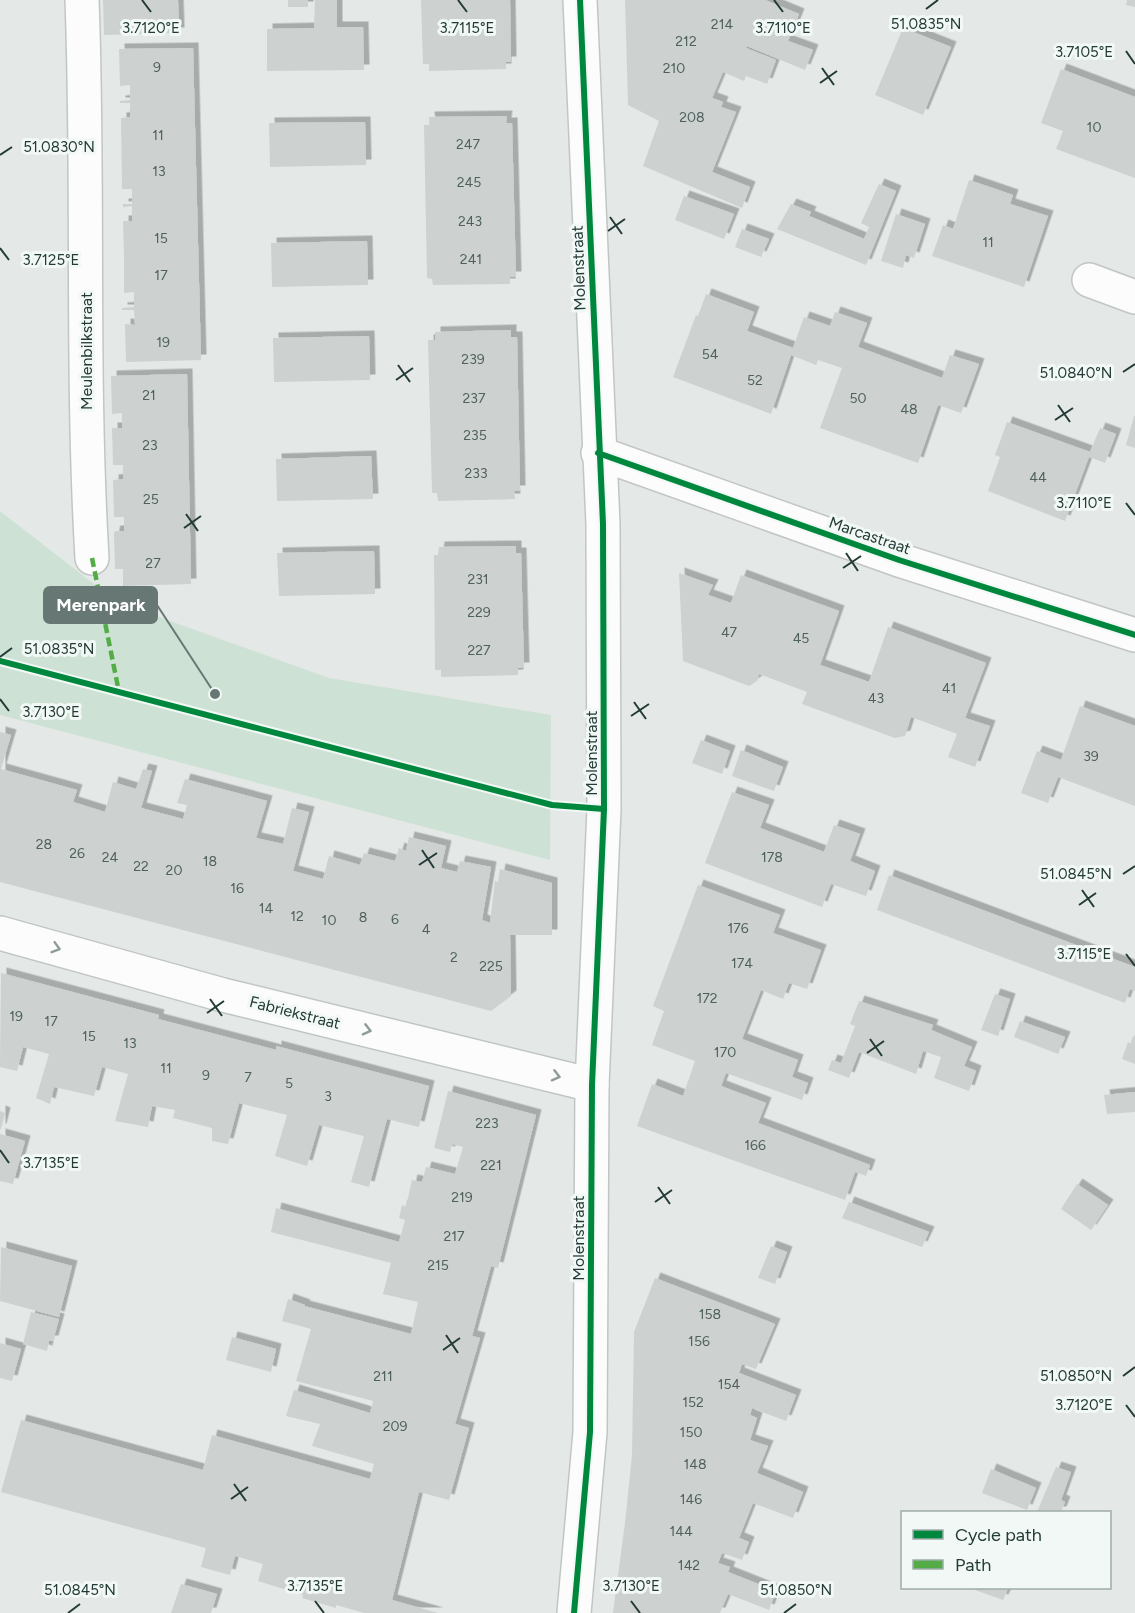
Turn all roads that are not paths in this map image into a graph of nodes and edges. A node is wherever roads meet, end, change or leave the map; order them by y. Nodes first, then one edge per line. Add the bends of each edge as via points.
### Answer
1 (82, 0) edge
2 (580, 0) edge
3 (1089, 280) dead end
4 (1135, 297) edge
5 (598, 453) junction
6 (92, 558) dead end
7 (1135, 634) edge
8 (0, 933) edge
9 (592, 1085) junction
10 (574, 1613) edge

1 - 6 street, Meulenbilkstraat via 87,465
2 - 5 street, Molenstraat
3 - 4 street
5 - 7 street, Marcastraat via 899,560
5 - 9 street, Molenstraat via 603,524 604,809
8 -> 9 street, Fabriekstraat via 223,995
9 - 10 street, Molenstraat via 590,1432

